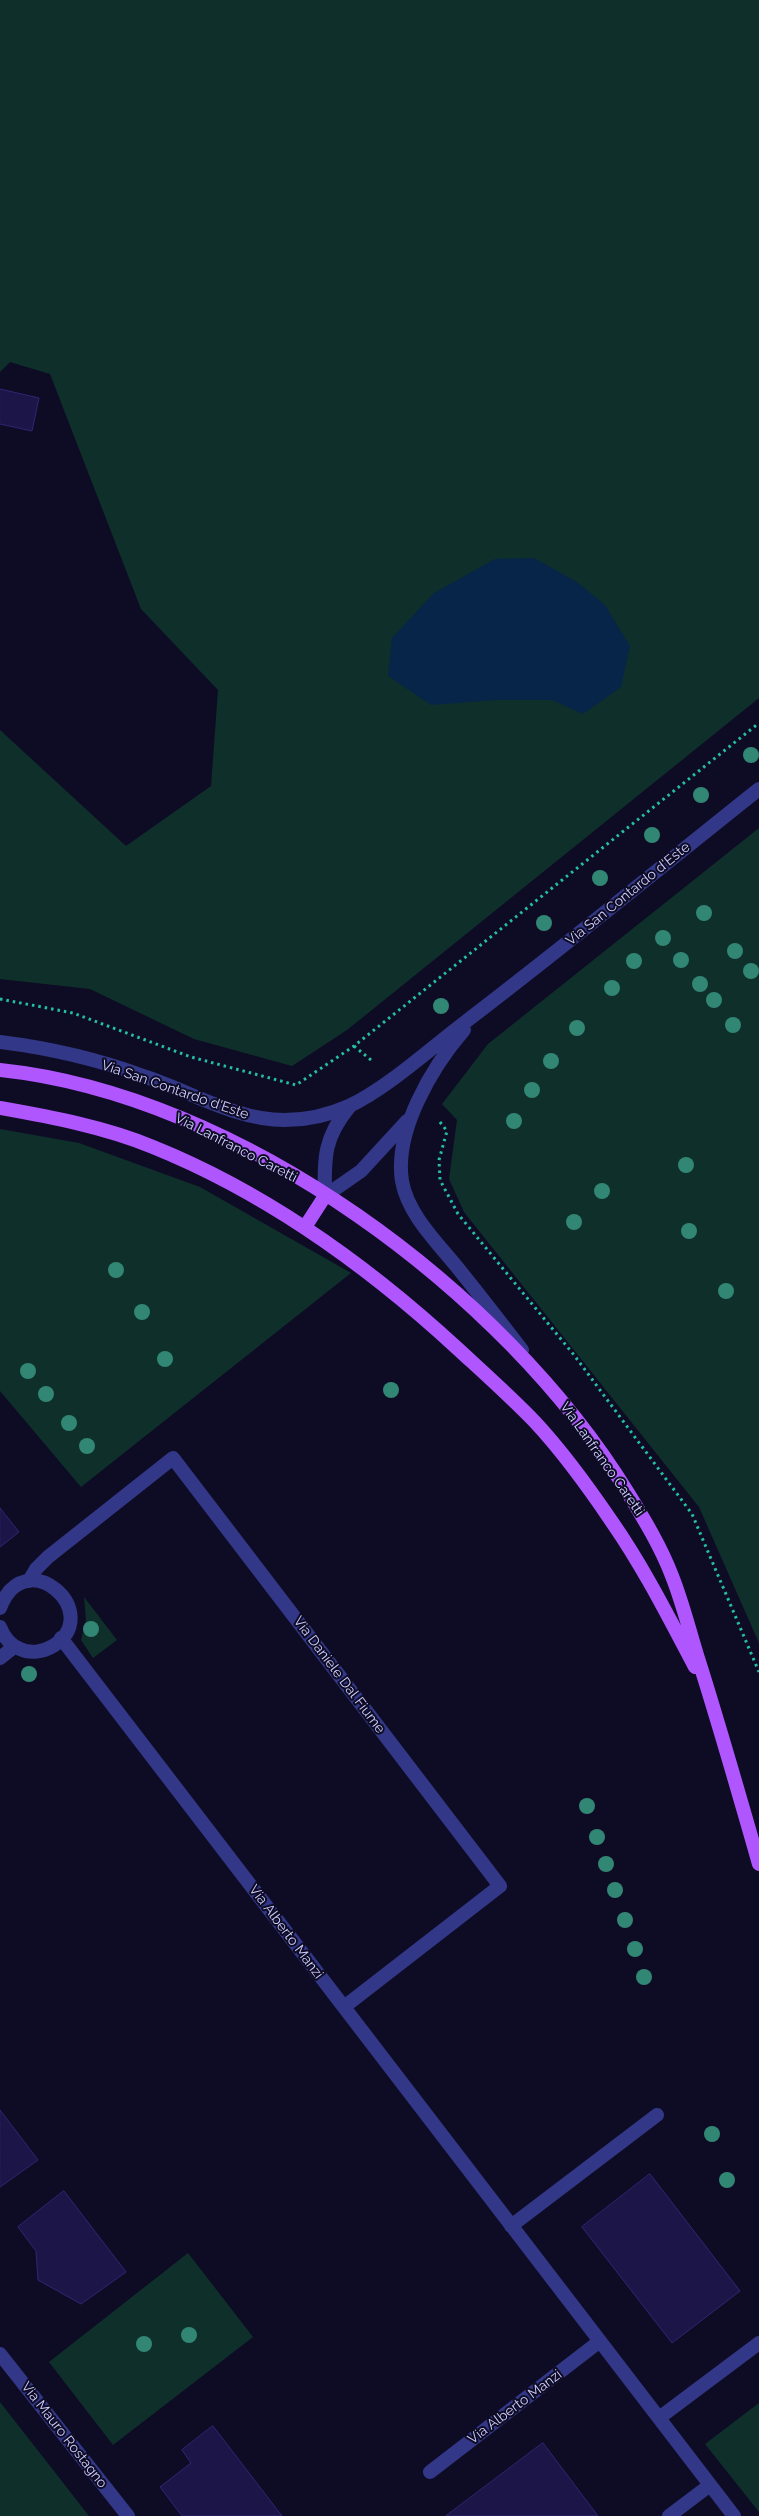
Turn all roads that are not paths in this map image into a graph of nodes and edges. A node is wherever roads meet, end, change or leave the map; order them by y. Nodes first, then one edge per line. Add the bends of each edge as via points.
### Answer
1 (759, 789) edge
2 (496, 998) junction
3 (0, 1042) edge
4 (0, 1070) edge
5 (417, 1105) junction
6 (350, 1106) junction
7 (0, 1108) edge
8 (325, 1196) junction
9 (305, 1227) junction
10 (547, 1382) junction
11 (29, 1581) junction
12 (0, 1608) edge
13 (0, 1627) edge
14 (62, 1638) junction
15 (14, 1646) junction
16 (0, 1658) edge
17 (711, 1699) junction
18 (759, 1864) edge
19 (344, 2007) junction
20 (657, 2115) dead end
21 (511, 2226) junction
22 (600, 2341) junction
23 (759, 2343) edge
24 (0, 2354) edge
25 (659, 2418) junction
26 (430, 2472) dead end
27 (710, 2485) junction
28 (128, 2516) edge
29 (669, 2516) edge
30 (734, 2516) edge

1 - 2 street, Via San Contardo d'Este
2 - 5 street, Via San Contardo d'Este via 448,1048
2 - 6 street, Via San Contardo d'Este
3 - 6 street, Via San Contardo d'Este via 65,1054 145,1076 258,1118 311,1119
4 - 8 main road, Via Lanfranco Caretti via 72,1083 169,1113 248,1151
5 - 8 street, Via San Contardo d'Este via 389,1142 361,1171
5 - 10 street, Via San Contardo d'Este via 404,1140 401,1162 402,1182 408,1199 424,1226
6 - 8 street, Via San Contardo d'Este via 336,1122 328,1140 324,1157
7 - 9 main road, Via Lanfranco Caretti via 50,1117 152,1147 238,1188
8 - 9 main road
8 - 10 main road, Via Lanfranco Caretti via 359,1217 428,1269 471,1306
9 - 17 main road, Via Lanfranco Caretti via 401,1297 536,1424 617,1530 650,1584
10 - 17 main road, Via Lanfranco Caretti via 583,1425 645,1521 672,1575
11 - 12 street via 13,1588 4,1597
11 - 14 street via 45,1582 64,1596 69,1607 69,1621
11 - 19 street, Via Daniele Dal Fiume via 48,1557 173,1458 500,1886
13 - 15 street
14 - 15 street via 46,1650 32,1652
14 - 19 street, Via Alberto Manzi
15 - 16 street
17 - 18 main road, Via Lanfranco Caretti
19 - 21 street, Via Alberto Manzi
20 - 21 street
21 - 22 street, Via Alberto Manzi
22 - 25 street, Via Alberto Manzi
22 - 26 street, Via Alberto Manzi
23 - 25 street
24 - 28 street, Via Mauro Rostagno
25 - 27 street, Via Alberto Manzi
27 - 29 street
27 - 30 street, Via Alberto Manzi

